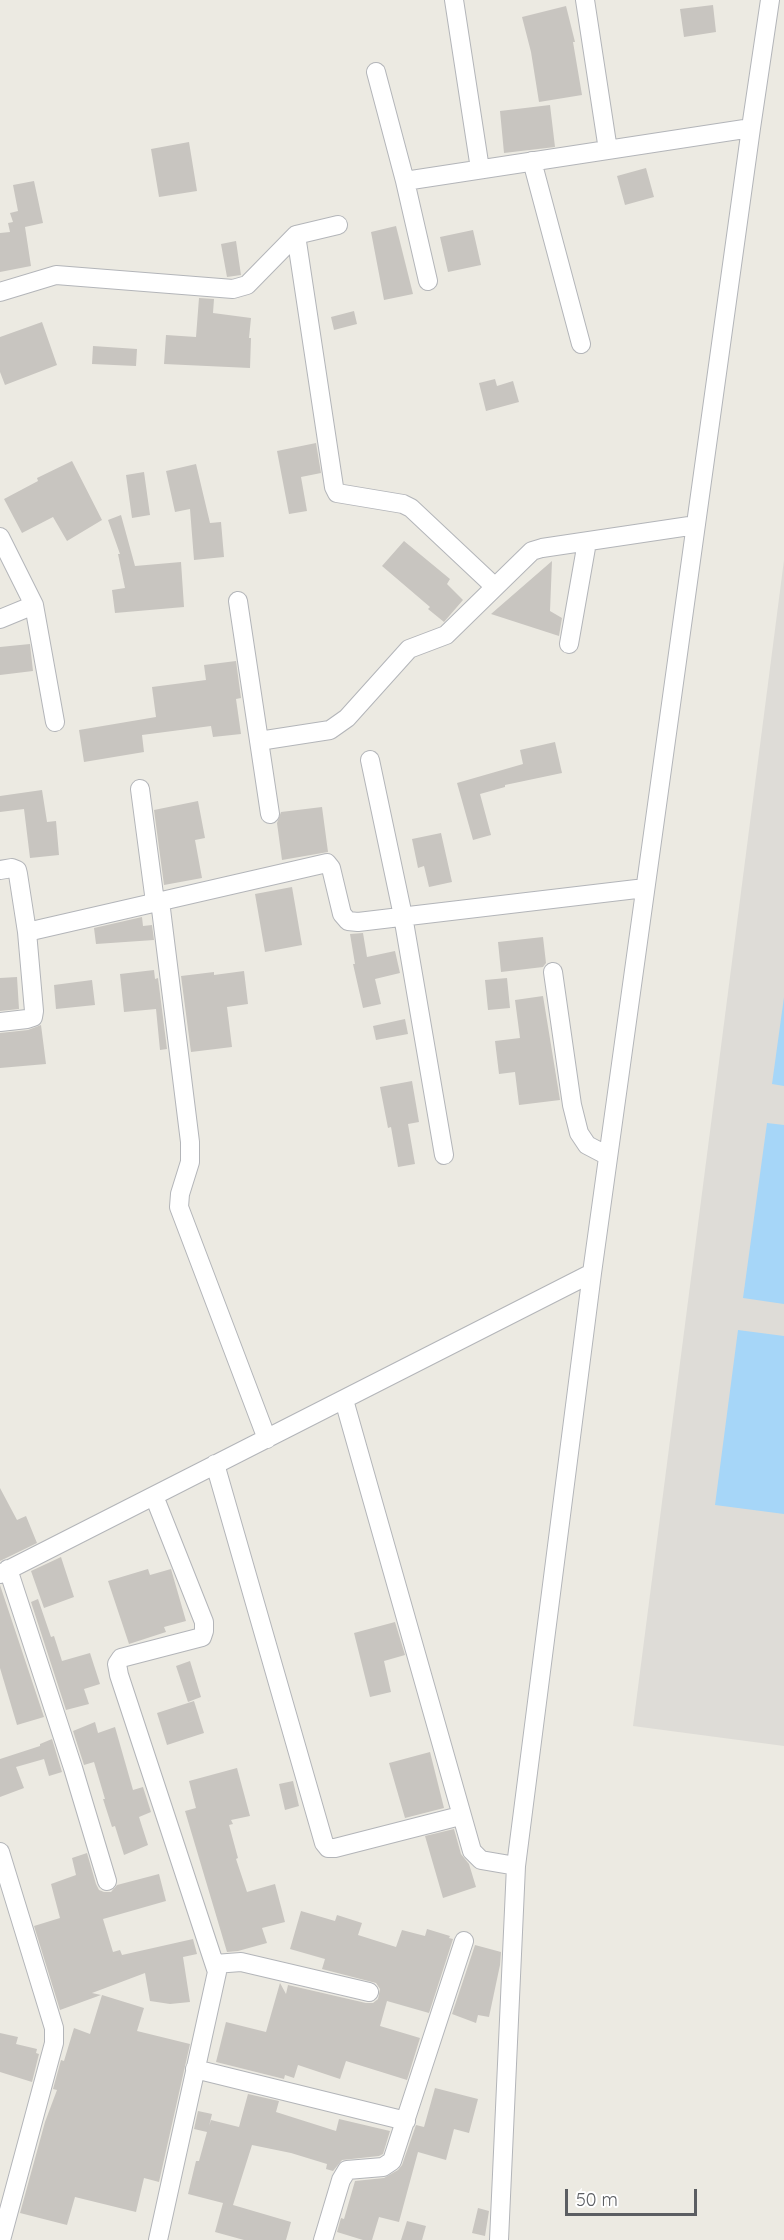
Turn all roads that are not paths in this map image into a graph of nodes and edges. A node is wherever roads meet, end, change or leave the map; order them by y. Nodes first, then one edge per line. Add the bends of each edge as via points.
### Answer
1 (454, 0) edge
2 (585, 0) edge
3 (770, 0) edge
4 (376, 72) dead end
5 (751, 128) junction
6 (608, 150) junction
7 (532, 161) junction
8 (480, 169) junction
9 (405, 181) junction
10 (338, 225) dead end
11 (296, 235) junction
12 (428, 282) dead end
13 (0, 292) edge
14 (581, 344) dead end
15 (696, 525) junction
16 (0, 537) edge
17 (587, 542) junction
18 (494, 586) junction
19 (238, 601) dead end
20 (34, 605) junction
21 (0, 619) edge
22 (569, 644) dead end
23 (55, 722) dead end
24 (259, 741) junction
25 (370, 760) dead end
26 (140, 789) dead end
27 (270, 814) dead end
28 (0, 870) edge
29 (645, 888) junction
30 (157, 902) junction
31 (403, 916) junction
32 (27, 932) junction
33 (553, 972) dead end
34 (0, 1022) edge
35 (444, 1155) dead end
36 (608, 1156) junction
37 (592, 1273) junction
38 (344, 1400) junction
39 (267, 1438) junction
40 (215, 1464) junction
41 (153, 1496) junction
42 (4, 1572) edge
43 (460, 1816) junction
44 (0, 1851) edge
45 (516, 1866) junction
46 (107, 1881) dead end
47 (464, 1941) dead end
48 (215, 1964) junction
49 (369, 1992) dead end
50 (195, 2069) junction
51 (406, 2121) junction
52 (1, 2240) edge
53 (158, 2240) edge
54 (323, 2240) edge
55 (499, 2240) edge

1 - 8 street
2 - 6 street
3 - 5 street
4 - 9 street
5 - 6 street
5 - 15 street
6 - 7 street
7 - 8 street
7 - 14 street
8 - 9 street
9 - 12 street
10 - 11 street
11 - 13 street via 247,285 233,289 56,275
11 - 18 street via 337,493 411,508
15 - 17 street
15 - 29 street
16 - 20 street
17 - 18 street via 532,552
17 - 22 street
18 - 24 street via 446,635 409,649 347,718 330,730
19 - 24 street
20 - 21 street
20 - 23 street
24 - 27 street
25 - 31 street
26 - 30 street
28 - 32 street via 17,870
29 - 31 street
29 - 36 street
30 - 31 street via 327,863 342,914 348,921
30 - 32 street
30 - 39 street via 190,1142 190,1162 179,1207
31 - 35 street
32 - 34 street via 33,1017
33 - 36 street via 579,1133 587,1145
36 - 37 street
37 - 38 street
37 - 45 street
38 - 39 street
38 - 43 street
39 - 40 street
40 - 41 street
40 - 43 street via 324,1843 335,1848
41 - 42 street
41 - 48 street via 204,1622 204,1631 202,1637 121,1658 118,1675
42 - 46 street via 73,1768
43 - 45 street via 472,1851 481,1860
44 - 52 street via 54,2028 54,2043
45 - 55 street
47 - 51 street
48 - 49 street via 241,1962
48 - 50 street via 217,1972
50 - 51 street
50 - 53 street
51 - 54 street via 392,2161 383,2167 347,2170

